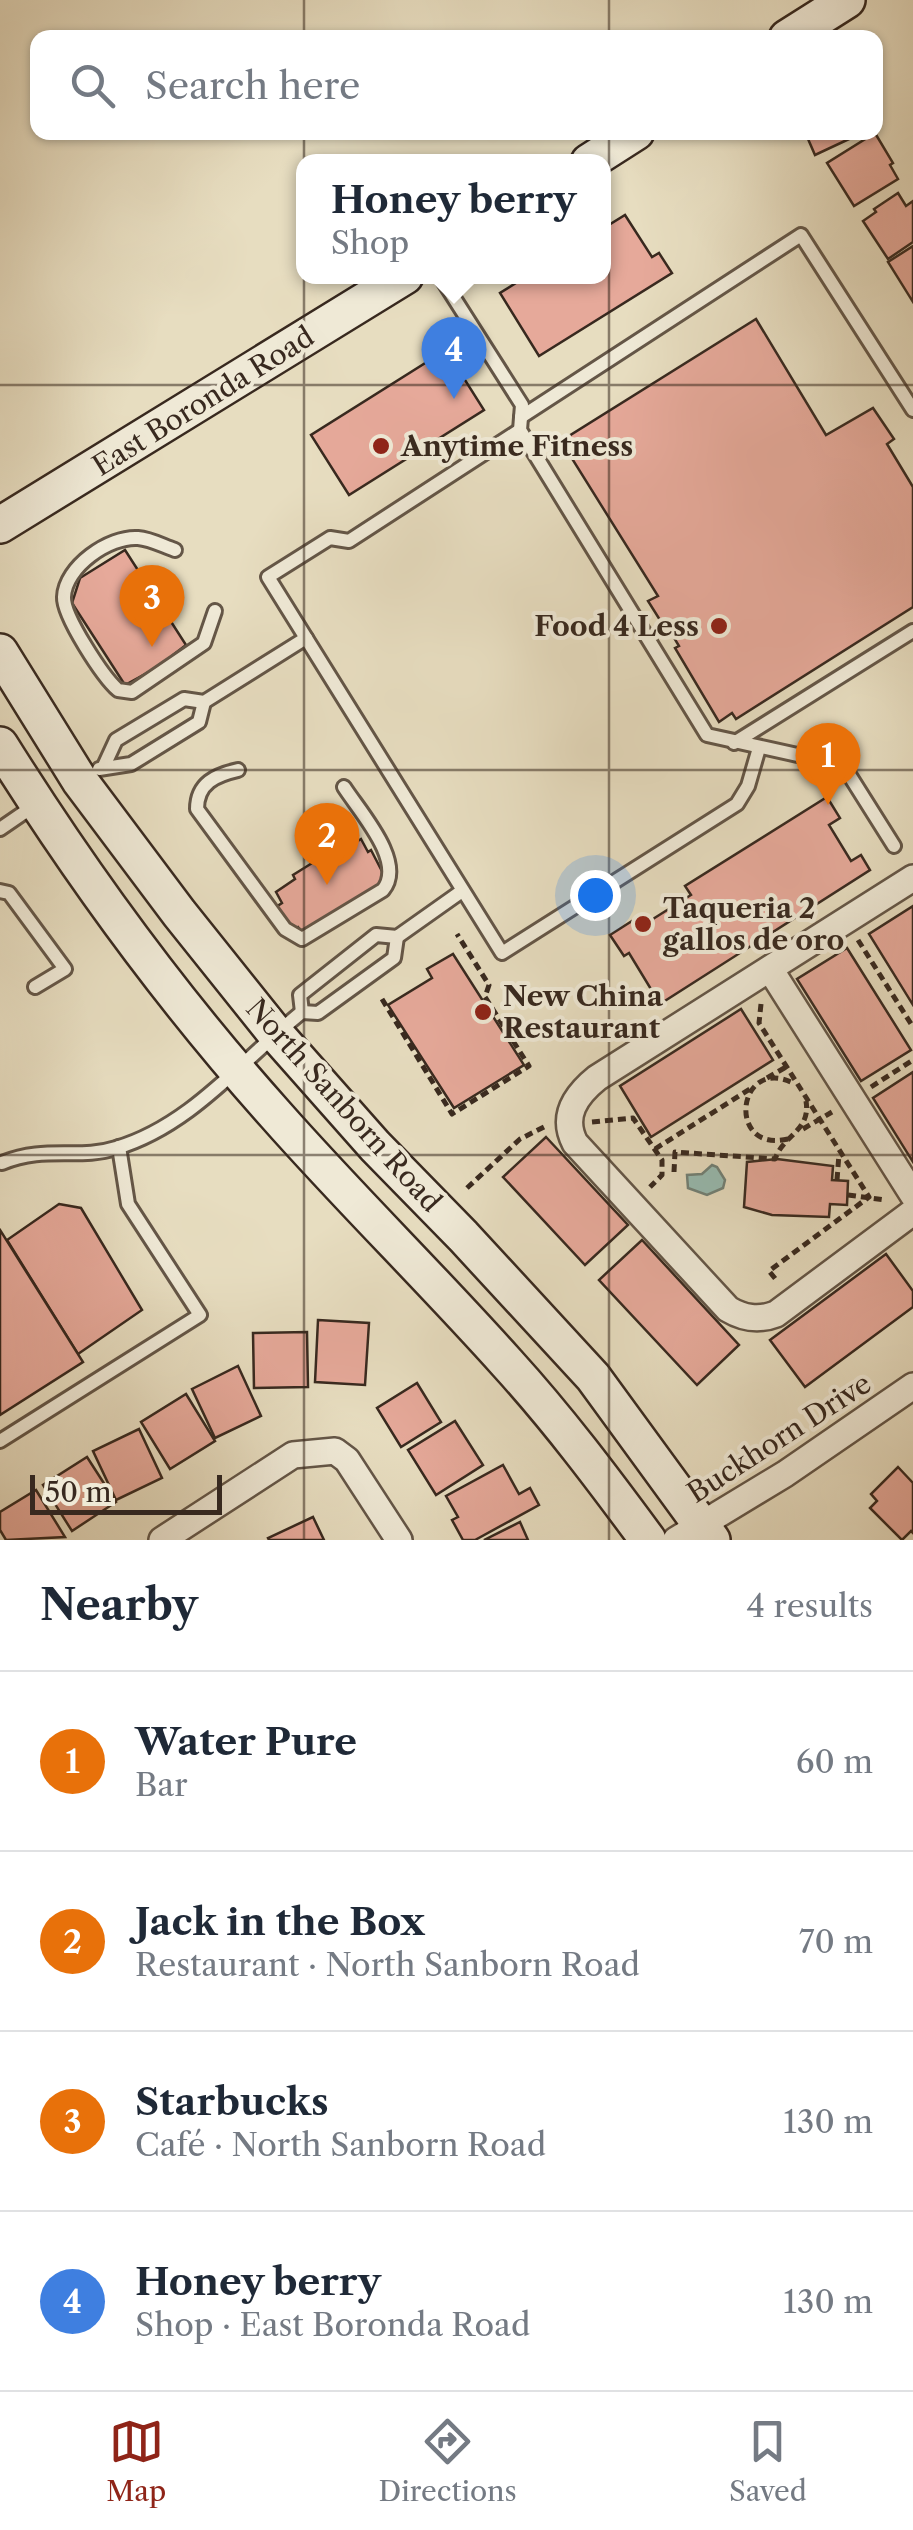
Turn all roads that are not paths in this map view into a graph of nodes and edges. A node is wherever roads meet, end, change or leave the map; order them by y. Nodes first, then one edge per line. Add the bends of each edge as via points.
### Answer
1 (847, 0) edge
2 (800, 30) edge
3 (624, 140) edge
4 (602, 154) edge
5 (392, 284) edge
6 (445, 284) edge
7 (913, 410) edge
8 (521, 424) junction
9 (0, 525) edge
10 (175, 550) dead end
11 (215, 611) dead end
12 (913, 630) edge
13 (306, 638) junction
14 (0, 652) edge
15 (204, 702) junction
16 (734, 743) junction
17 (0, 744) edge
18 (758, 748) junction
19 (238, 770) dead end
20 (92, 774) junction
21 (344, 788) dead end
22 (37, 804) junction
23 (0, 829) edge
24 (894, 846) dead end
25 (913, 878) edge
26 (462, 890) junction
27 (0, 892) edge
28 (397, 938) junction
29 (770, 969) junction
30 (35, 987) dead end
31 (289, 1022) junction
32 (237, 1070) junction
33 (119, 1147) junction
34 (2, 1163) edge
35 (908, 1203) edge
36 (913, 1386) edge
37 (0, 1441) edge
38 (697, 1535) edge
39 (162, 1540) edge
40 (399, 1540) edge
41 (648, 1540) edge

1 - 2 main road
3 - 4 main road
5 - 9 main road, East Boronda Road
6 - 8 lane via 522,405
7 - 8 lane via 801,235
8 - 13 lane via 349,541 330,538 268,577
8 - 16 lane via 706,736
10 - 11 lane via 124,540 69,577 66,612 104,673 118,690 132,692 204,643
12 - 16 lane
13 - 15 lane
13 - 26 lane
14 - 20 main road, North Sanborn Road
15 - 20 lane via 199,722 131,764
15 - 20 lane via 184,699 116,740
16 - 18 lane
17 - 22 main road, North Sanborn Road
18 - 24 lane via 844,765
18 - 26 lane via 737,804 502,953
19 - 21 lane via 204,785 197,809 285,930 302,939 390,880 388,858
20 - 31 main road, North Sanborn Road via 179,913
22 - 23 lane
22 - 32 main road, North Sanborn Road via 117,921
25 - 29 street
26 - 28 lane
27 - 30 lane via 9,893 65,969
28 - 31 lane via 394,958 318,1013
28 - 31 lane via 376,935 300,995
29 - 35 street
29 - 35 street via 597,1078 573,1105 575,1144 728,1308 745,1317 776,1314
31 - 32 lane
31 - 38 main road, North Sanborn Road via 374,1146 593,1378
32 - 33 lane via 149,1137
32 - 41 main road, North Sanborn Road via 507,1362
33 - 34 lane via 26,1153
33 - 37 lane via 128,1204 200,1315
36 - 38 street, Buckhorn Drive
39 - 40 street via 294,1455 320,1451 347,1460

